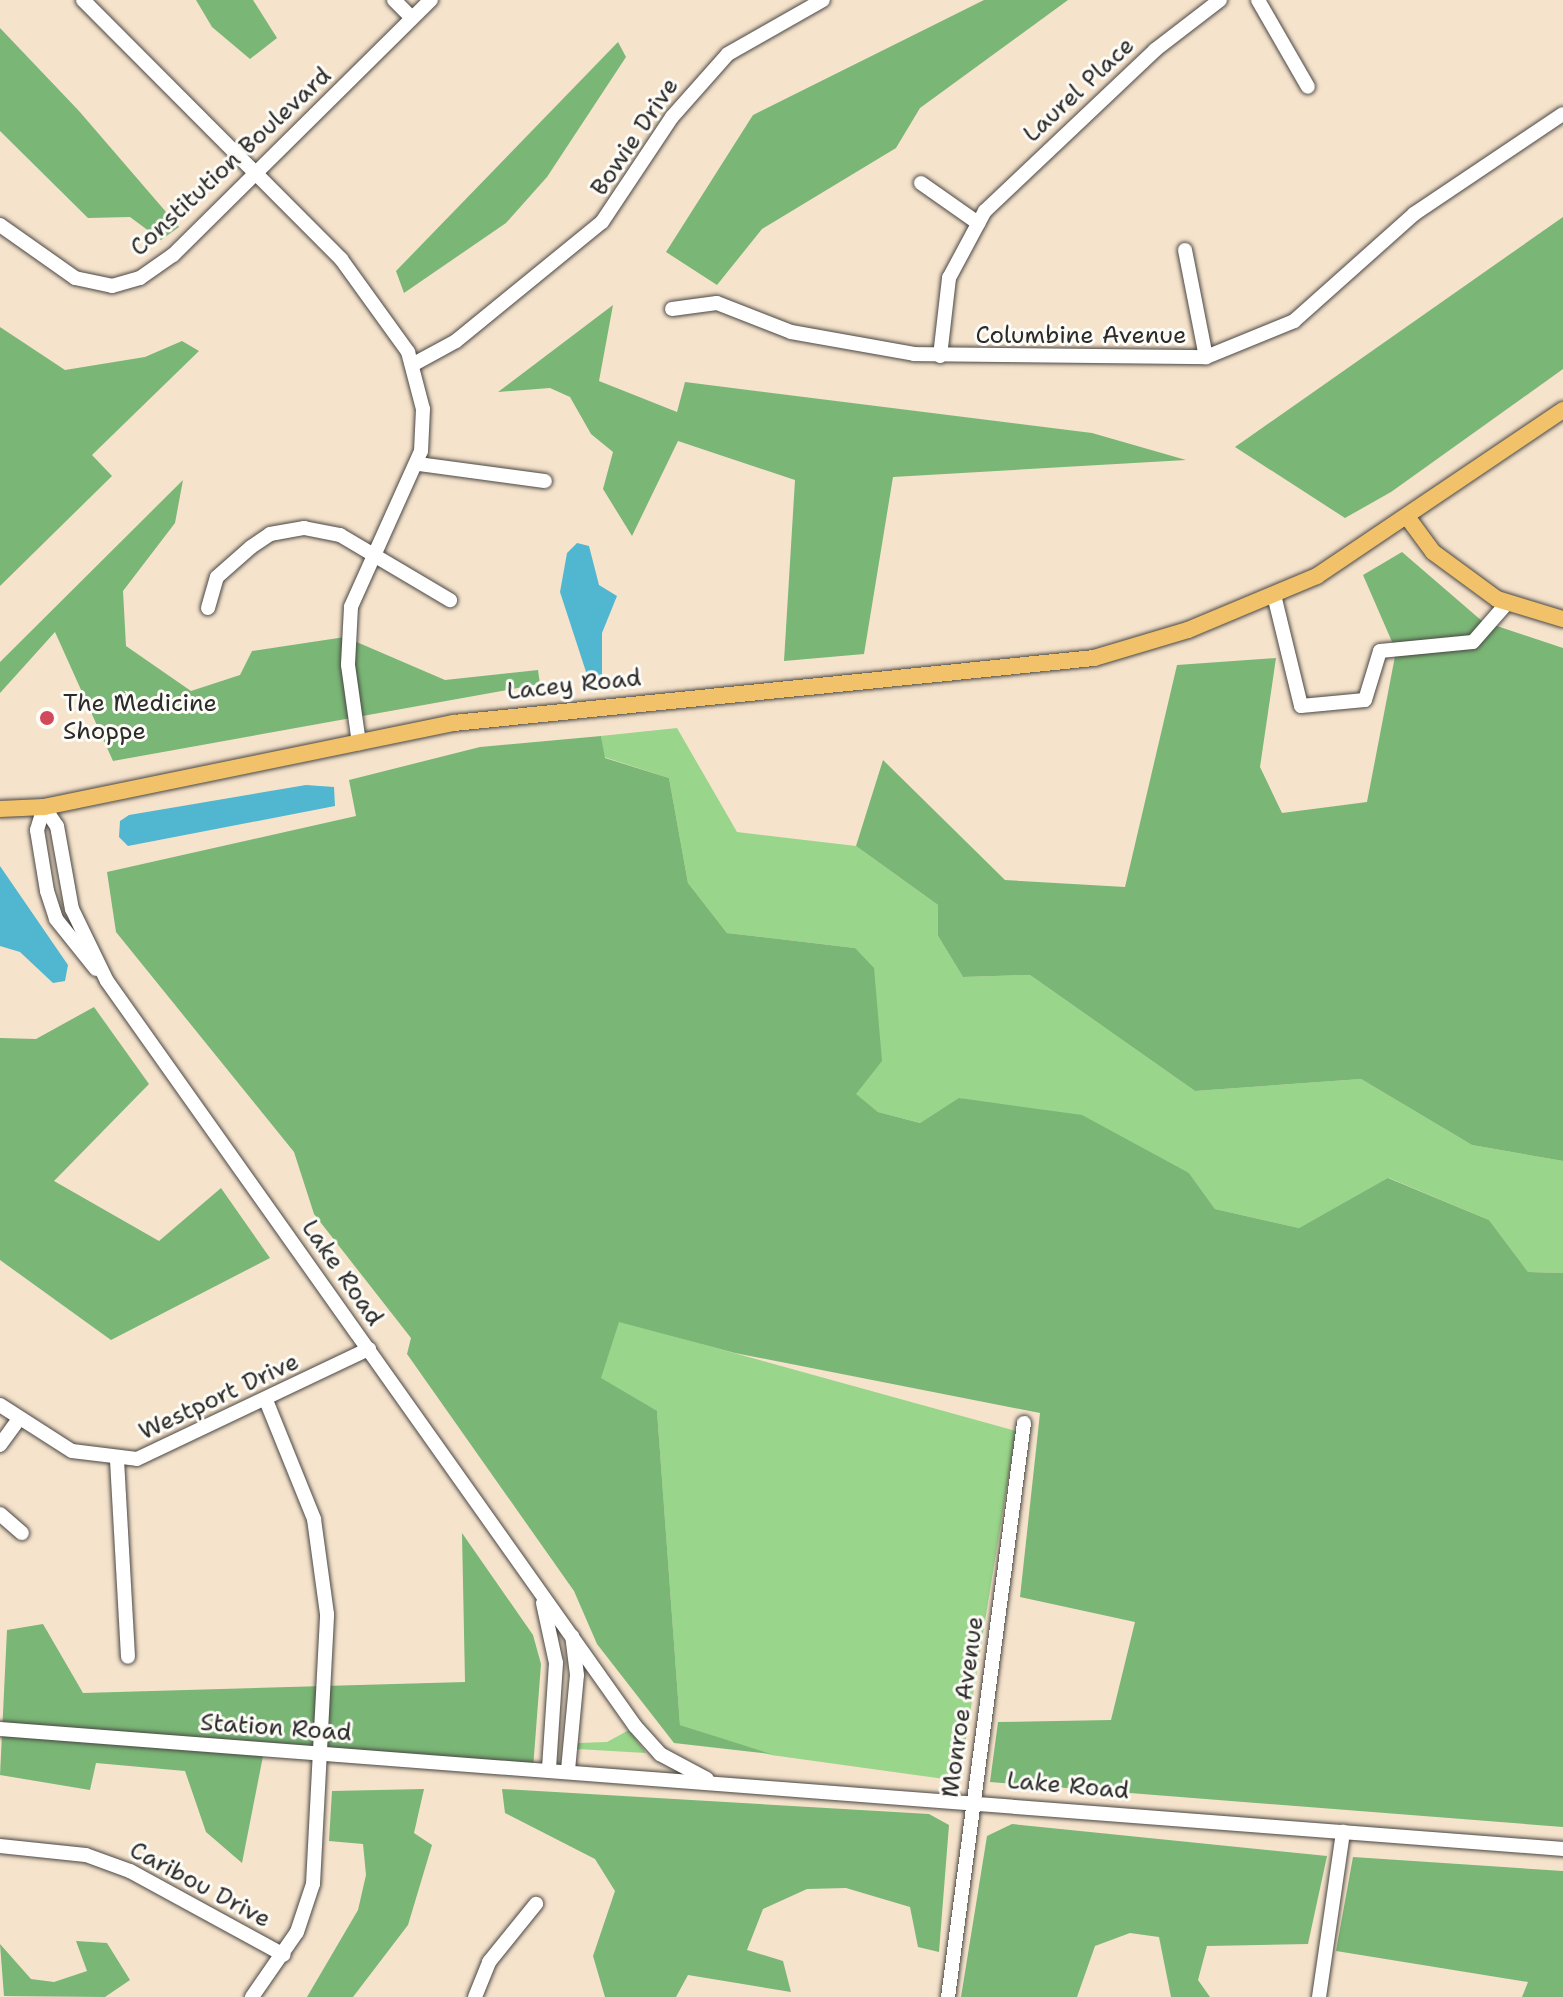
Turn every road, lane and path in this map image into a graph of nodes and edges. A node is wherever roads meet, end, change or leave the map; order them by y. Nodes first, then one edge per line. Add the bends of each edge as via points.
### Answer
1 (83, 0) edge
2 (394, 0) edge
3 (431, 0) edge
4 (823, 0) edge
5 (1220, 0) edge
6 (1258, 0) edge
7 (412, 18) junction
8 (1308, 87) dead end
9 (1563, 114) edge
10 (257, 173) junction
11 (921, 183) dead end
12 (978, 223) junction
13 (0, 225) edge
14 (1185, 250) dead end
15 (672, 309) dead end
16 (940, 356) junction
17 (1206, 357) junction
18 (412, 365) junction
19 (1563, 410) edge
20 (419, 464) junction
21 (545, 481) dead end
22 (1408, 518) junction
23 (373, 551) junction
24 (1274, 595) junction
25 (450, 600) dead end
26 (1507, 603) junction
27 (208, 608) dead end
28 (1563, 619) edge
29 (359, 743) junction
30 (44, 807) junction
31 (0, 809) edge
32 (369, 1349) junction
33 (266, 1400) junction
34 (0, 1405) edge
35 (19, 1419) junction
36 (1024, 1423) dead end
37 (0, 1445) edge
38 (117, 1460) junction
39 (0, 1514) edge
40 (22, 1533) dead end
41 (539, 1591) junction
42 (571, 1631) junction
43 (128, 1657) dead end
44 (0, 1729) edge
45 (322, 1754) junction
46 (549, 1769) junction
47 (568, 1770) junction
48 (715, 1783) junction
49 (972, 1800) junction
50 (1343, 1832) junction
51 (0, 1846) edge
52 (1563, 1849) edge
53 (536, 1904) dead end
54 (284, 1955) junction
55 (252, 1997) edge
56 (475, 1997) edge
57 (948, 1997) edge
58 (1319, 1997) edge

1 - 10 street
2 - 7 street
3 - 7 street, Constitution Boulevard
4 - 18 street, Bowie Drive via 728,54 672,117 602,222 456,341
5 - 12 street, Laurel Place via 1155,50
6 - 8 street
7 - 10 street, Constitution Boulevard
9 - 17 street, Columbine Avenue via 1414,214 1294,321
10 - 13 street, Constitution Boulevard via 173,255 128,283 75,278
10 - 18 street via 368,289
11 - 12 street
12 - 16 street, Laurel Place via 949,278
14 - 17 street
15 - 16 street, Columbine Avenue via 717,303 831,342
16 - 17 street, Columbine Avenue
18 - 20 street via 423,409
19 - 22 main road, Lacey Road
20 - 21 street
20 - 23 street
22 - 24 main road, Lacey Road
22 - 26 main road via 1433,552
23 - 25 street
23 - 27 street via 325,529 270,534 217,577
23 - 29 street via 357,584 347,635
24 - 26 street via 1301,706 1365,700 1380,651 1473,642
24 - 29 main road, Lacey Road via 1157,640 1014,671 554,710
26 - 28 main road
29 - 30 main road, Lacey Road
30 - 31 main road, Lacey Road
30 - 32 street, Lake Road via 37,830 56,919 107,981
32 - 33 street, Westport Drive
32 - 41 street, Lake Road
33 - 38 street, Westport Drive via 155,1454
33 - 45 street via 304,1487 323,1554
34 - 35 street, Westport Drive
35 - 37 street
35 - 38 street, Westport Drive via 72,1451
36 - 49 street, Monroe Avenue
38 - 43 street
39 - 40 street
41 - 42 street, Lake Road
41 - 46 street, Lake Road via 556,1649
42 - 47 street via 577,1675
42 - 48 street, Lake Road via 648,1742
44 - 45 street, Station Road
45 - 46 street, Station Road
45 - 54 street via 313,1884
46 - 47 street, Lake Road
47 - 48 street, Lake Road
48 - 49 street, Lake Road
49 - 50 street, Lake Road
49 - 57 street, Monroe Avenue
50 - 52 street, Lake Road
50 - 58 street
51 - 54 street, Caribou Drive via 86,1855 130,1871
53 - 56 street via 489,1962
54 - 55 street

